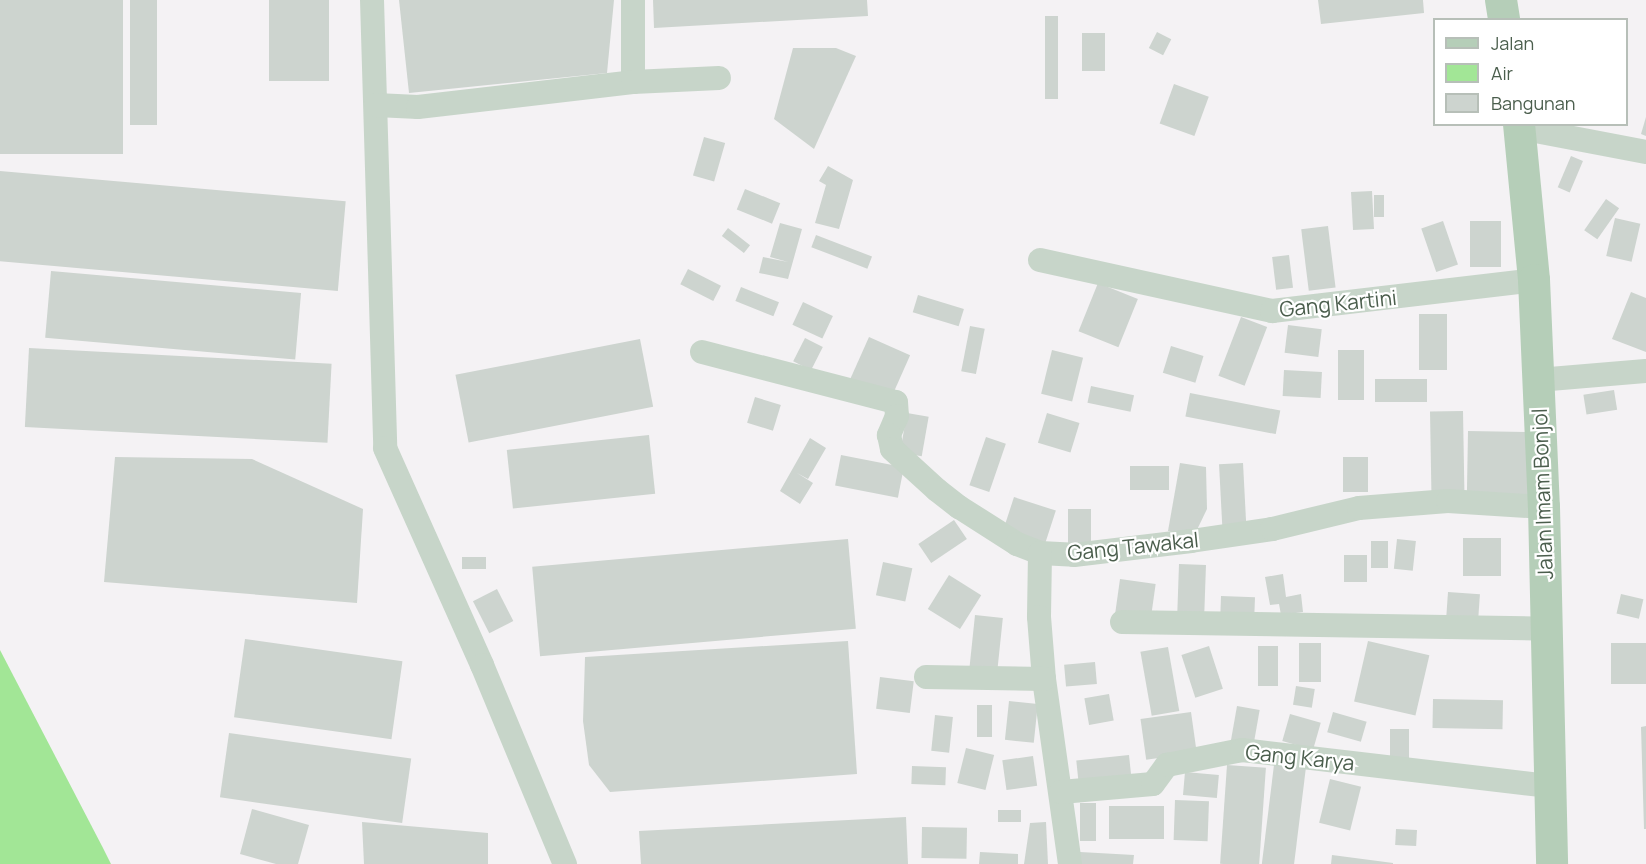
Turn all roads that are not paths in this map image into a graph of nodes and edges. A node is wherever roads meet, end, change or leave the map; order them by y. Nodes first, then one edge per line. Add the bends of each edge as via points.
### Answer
1 (372, 0) edge
2 (633, 0) edge
3 (1501, 0) edge
4 (1504, 18) edge
5 (719, 78) dead end
6 (633, 82) junction
7 (376, 105) junction
8 (1519, 126) edge
9 (1646, 152) edge
10 (1040, 260) dead end
11 (1534, 280) junction
12 (702, 352) dead end
13 (1646, 372) edge
14 (1538, 380) junction
15 (1544, 507) junction
16 (1041, 553) junction
17 (1122, 622) dead end
18 (1545, 629) junction
19 (926, 677) dead end
20 (1044, 679) junction
21 (1548, 786) junction
22 (1061, 792) junction
23 (565, 864) edge
24 (1070, 864) edge
25 (1552, 864) edge

1 - 7 street
2 - 6 street
3 - 4 main road
5 - 6 street
6 - 7 street via 418,107
7 - 23 street via 385,448 482,664
8 - 9 street
8 - 11 main road, Jalan Imam Bonjol
10 - 11 street, Gang Kartini via 1272,311
11 - 14 main road, Jalan Imam Bonjol
12 - 16 street, Gang Tawakal via 896,402 897,416 890,435 892,449 959,507 1017,544
13 - 14 street
14 - 15 main road, Jalan Imam Bonjol
15 - 16 street, Gang Tawakal via 1448,501 1359,508 1272,529 1191,541 1074,555
15 - 18 main road, Jalan Imam Bonjol
16 - 20 street via 1039,617
17 - 18 street
18 - 21 main road, Jalan Imam Bonjol
19 - 20 street
20 - 22 street
21 - 22 street, Gang Karya via 1242,750 1167,765 1153,784
21 - 25 main road, Jalan Imam Bonjol
22 - 24 street

